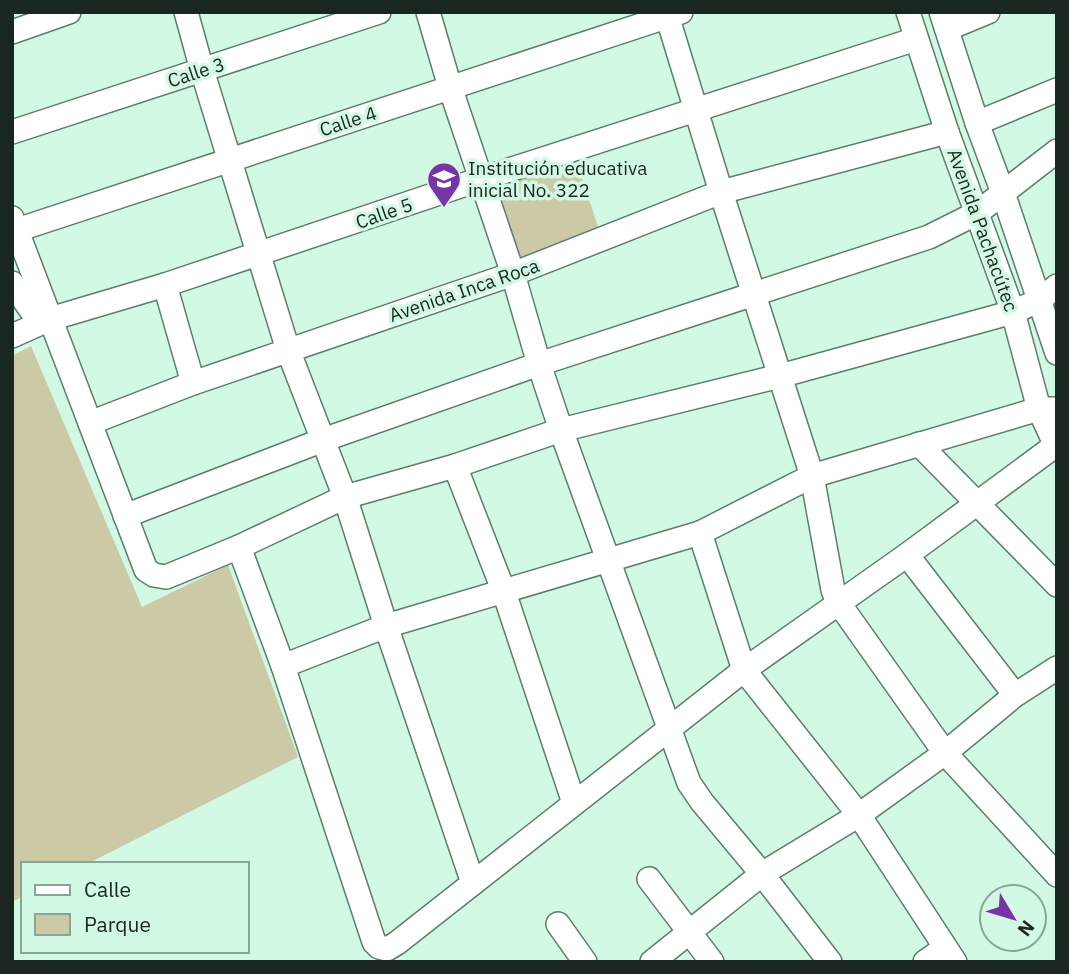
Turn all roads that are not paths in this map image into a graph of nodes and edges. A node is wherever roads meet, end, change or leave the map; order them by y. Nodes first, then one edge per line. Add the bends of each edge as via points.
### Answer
1 (69, 12) edge
2 (186, 12) edge
3 (379, 12) edge
4 (428, 12) edge
5 (908, 12) edge
6 (988, 12) edge
7 (671, 14) edge
8 (944, 21) edge
9 (12, 32) edge
10 (916, 39) junction
11 (202, 70) junction
12 (450, 87) junction
13 (1057, 90) edge
14 (696, 110) junction
15 (977, 123) junction
16 (12, 132) edge
17 (947, 132) junction
18 (1057, 151) edge
19 (230, 160) junction
20 (481, 179) junction
21 (721, 192) junction
22 (1003, 193) junction
23 (977, 213) junction
24 (14, 224) edge
25 (260, 255) junction
26 (513, 274) junction
27 (12, 283) edge
28 (165, 285) junction
29 (1057, 286) edge
30 (753, 292) junction
31 (1047, 302) edge
32 (1013, 312) junction
33 (45, 321) junction
34 (12, 336) edge
35 (288, 349) junction
36 (1057, 353) edge
37 (539, 364) junction
38 (780, 376) junction
39 (193, 383) junction
40 (1048, 409) edge
41 (90, 423) junction
42 (561, 430) junction
43 (323, 440) junction
44 (919, 444) junction
45 (1056, 447) edge
46 (455, 466) junction
47 (812, 476) junction
48 (345, 497) junction
49 (977, 502) junction
50 (125, 516) junction
51 (700, 533) junction
52 (239, 547) junction
53 (907, 555) junction
54 (607, 559) junction
55 (1057, 585) edge
56 (504, 592) junction
57 (838, 602) junction
58 (386, 626) junction
59 (283, 666) junction
60 (1057, 668) edge
61 (744, 670) junction
62 (1015, 695) junction
63 (669, 730) junction
64 (945, 753) junction
65 (573, 803) junction
66 (859, 815) junction
67 (762, 874) junction
68 (1057, 875) edge
69 (649, 879) dead end
70 (473, 883) junction
71 (558, 925) dead end
72 (689, 932) junction
73 (950, 955) edge
74 (585, 962) edge
75 (652, 962) edge
76 (712, 962) edge
77 (830, 962) edge
78 (925, 962) edge

1 - 9 street
2 - 11 street
3 - 11 street, Calle 3
4 - 12 street
5 - 10 street, Avenida Pachacútec
6 - 8 street
7 - 12 street, Calle 4
7 - 14 street
8 - 15 street, Avenida Pachacútec
10 - 14 street, Calle 5
10 - 17 street, Avenida Pachacútec
11 - 16 street, Calle 3
11 - 19 street
12 - 19 street, Calle 4
12 - 20 street
13 - 15 street
14 - 20 street, Calle 5
14 - 21 street
15 - 22 street, Avenida Pachacútec
17 - 21 street, Avenida Inca Roca
17 - 23 street, Avenida Pachacútec
18 - 22 street
19 - 24 street, Calle 4
19 - 25 street
20 - 25 street, Calle 5
20 - 26 street
21 - 26 street, Avenida Inca Roca
21 - 30 street
22 - 23 street
22 - 31 street, Avenida Pachacútec
23 - 30 street via 878,255
23 - 32 street, Avenida Pachacútec
24 - 33 street
25 - 28 street, Calle 5
25 - 35 street
26 - 35 street, Avenida Inca Roca
26 - 37 street
27 - 33 street
28 - 33 street, Calle 5
28 - 39 street
29 - 31 street
30 - 37 street
30 - 38 street
31 - 32 street
31 - 36 street, Avenida Pachacútec
32 - 38 street
32 - 40 street, Avenida Pachacútec
33 - 34 street, Calle 5
33 - 41 street
35 - 39 street, Avenida Inca Roca
35 - 43 street
37 - 42 street
37 - 43 street
38 - 42 street
38 - 47 street
39 - 41 street, Avenida Inca Roca
40 - 44 street
40 - 45 street, Avenida Pachacútec
41 - 50 street
42 - 46 street
42 - 54 street
43 - 48 street
43 - 50 street
44 - 47 street
44 - 49 street
45 - 49 street
46 - 48 street
46 - 56 street
47 - 51 street
47 - 57 street
48 - 52 street
48 - 58 street
49 - 53 street
49 - 55 street
50 - 52 street via 146,570 154,575 166,577
51 - 54 street
51 - 61 street
52 - 59 street
53 - 57 street
53 - 62 street
54 - 56 street
54 - 63 street
56 - 58 street
56 - 65 street
57 - 61 street
57 - 64 street
58 - 59 street
58 - 70 street
59 - 70 street via 373,942 387,949
60 - 62 street
61 - 63 street
61 - 66 street
62 - 64 street
63 - 65 street
63 - 67 street via 689,783
64 - 66 street
64 - 68 street
65 - 70 street
66 - 67 street
66 - 73 street
67 - 72 street
67 - 77 street
69 - 72 street
71 - 74 street
72 - 75 street
72 - 76 street
73 - 78 street

